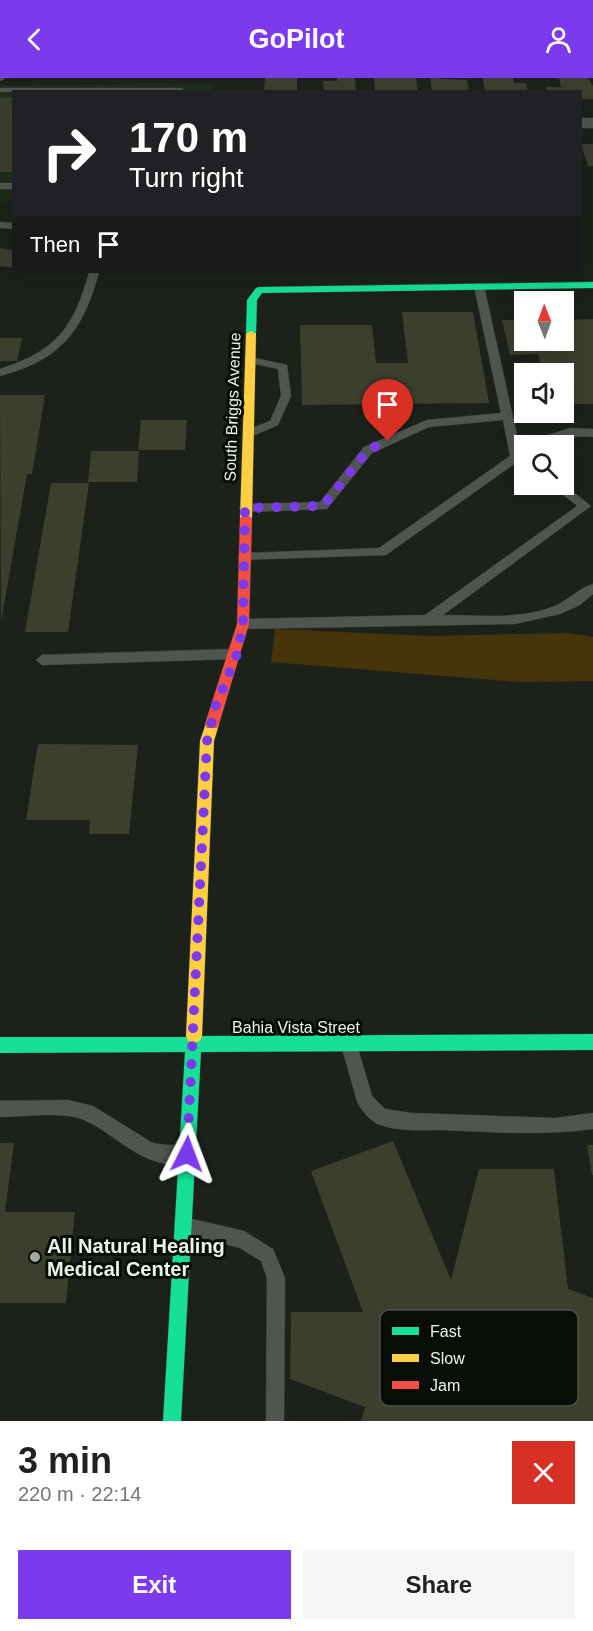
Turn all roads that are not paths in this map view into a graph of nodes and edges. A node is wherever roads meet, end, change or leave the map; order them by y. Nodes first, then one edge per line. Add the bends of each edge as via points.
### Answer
1 (1, 84) edge
2 (155, 90) edge
3 (94, 273) edge
4 (593, 285) edge
5 (479, 286) junction
6 (250, 360) junction
7 (0, 373) edge
8 (507, 416) junction
9 (593, 433) edge
10 (248, 434) junction
11 (514, 435) edge
12 (556, 435) edge
13 (514, 462) edge
14 (572, 495) edge
15 (590, 507) edge
16 (245, 508) junction
17 (244, 557) junction
18 (593, 588) edge
19 (428, 620) junction
20 (243, 624) junction
21 (237, 654) junction
22 (42, 660) dead end
23 (593, 1042) edge
24 (194, 1043) junction
25 (349, 1043) junction
26 (0, 1045) edge
27 (0, 1109) edge
28 (593, 1120) edge
29 (187, 1154) junction
30 (183, 1226) junction
31 (172, 1421) edge
32 (275, 1421) edge

1 - 2 lane
3 - 7 lane via 83,309 69,336 47,356
4 - 5 street
5 - 6 street, South Briggs Avenue via 259,290 252,300
5 - 8 lane
6 - 10 street, South Briggs Avenue
6 - 10 lane via 283,367 286,396 274,423
8 - 11 lane
8 - 16 lane via 427,424 368,450 323,506
9 - 12 lane via 579,429
10 - 16 street, South Briggs Avenue
13 - 17 lane via 382,552
14 - 15 lane
15 - 19 lane
16 - 17 street, South Briggs Avenue
17 - 20 street, South Briggs Avenue
18 - 19 lane via 569,606 541,617
19 - 20 lane
20 - 21 street, South Briggs Avenue
21 - 22 lane
21 - 24 street, South Briggs Avenue via 216,705 207,741
23 - 25 street, Bahia Vista Street
24 - 25 street, Bahia Vista Street
24 - 26 street, Bahia Vista Street
24 - 29 street, South Briggs Avenue
25 - 28 lane via 365,1101 381,1117 555,1126
27 - 29 lane via 68,1108 87,1112 146,1149 160,1154
29 - 30 street, South Briggs Avenue
30 - 31 street, South Briggs Avenue
30 - 32 lane via 244,1240 267,1254 276,1278

